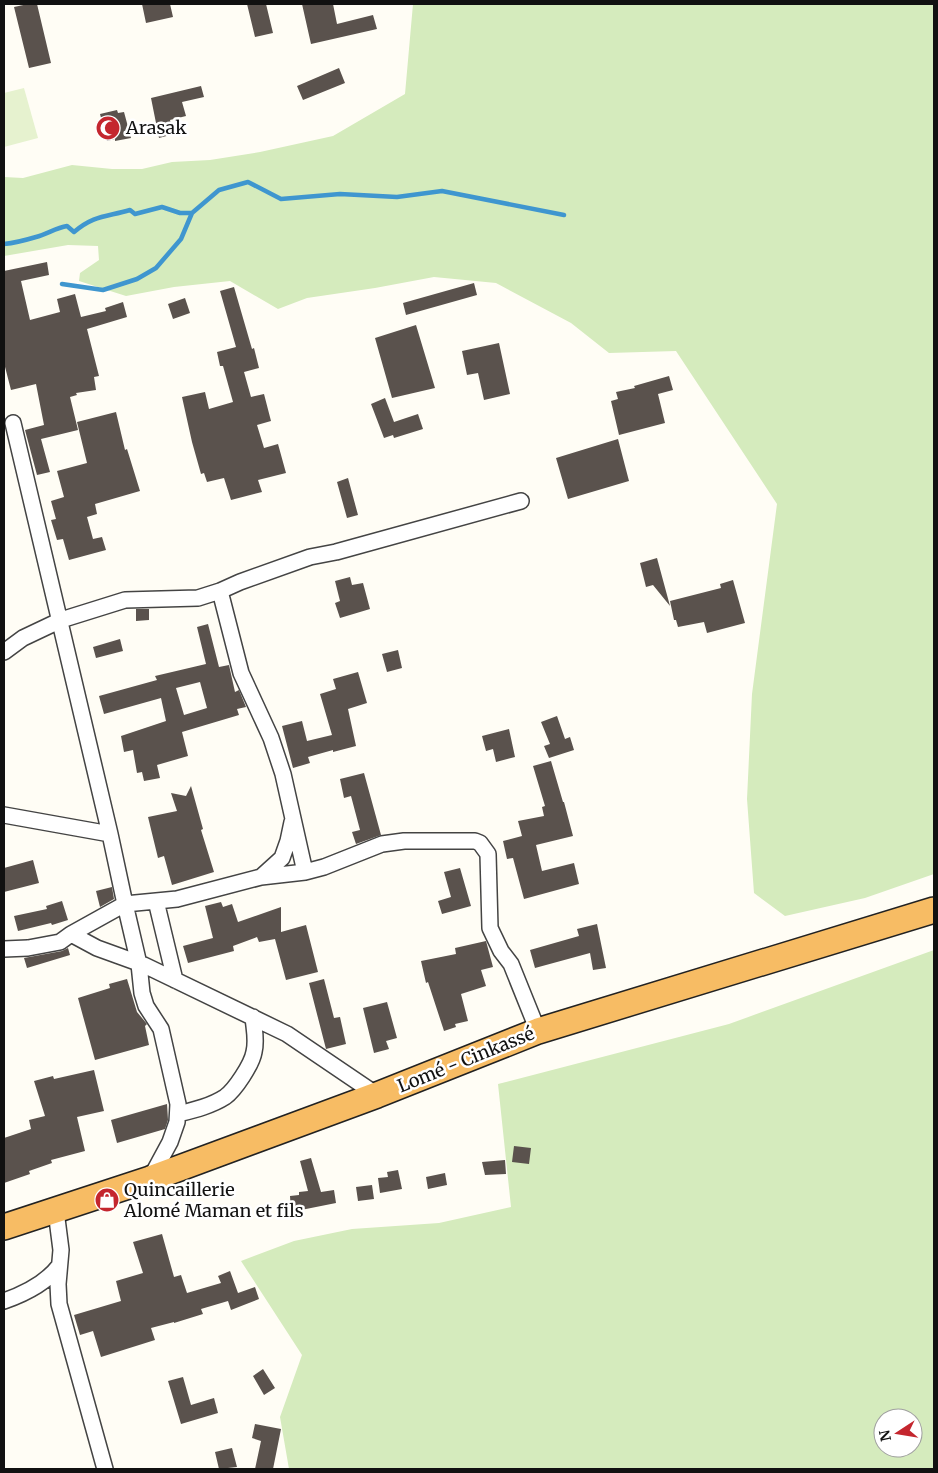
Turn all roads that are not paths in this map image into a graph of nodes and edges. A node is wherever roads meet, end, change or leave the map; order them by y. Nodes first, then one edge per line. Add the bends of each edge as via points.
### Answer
1 (13, 423) dead end
2 (521, 501) dead end
3 (220, 591) junction
4 (61, 620) junction
5 (4, 652) edge
6 (4, 815) edge
7 (293, 816) junction
8 (110, 834) junction
9 (305, 872) junction
10 (261, 877) junction
11 (156, 901) junction
12 (125, 904) junction
13 (934, 910) edge
14 (71, 934) junction
15 (4, 949) edge
16 (139, 964) junction
17 (176, 980) junction
18 (253, 1018) junction
19 (538, 1031) junction
20 (377, 1095) junction
21 (178, 1114) junction
22 (150, 1179) junction
23 (56, 1211) junction
24 (4, 1227) edge
25 (59, 1266) junction
26 (4, 1301) edge
27 (105, 1469) edge

1 - 4 street
2 - 3 street via 310,557
3 - 4 street via 198,598 125,600
3 - 7 street via 241,673 271,738
4 - 5 street via 23,638
4 - 8 street
6 - 8 street
7 - 9 street
7 - 10 street via 282,858
8 - 12 street
9 - 10 street
9 - 19 street via 382,844 404,840 480,843 488,854 490,928 511,964
10 - 11 street via 201,894
11 - 12 street
11 - 17 street
12 - 14 street
12 - 16 street
13 - 19 highway, Lomé - Cinkassé
14 - 15 street via 60,942
14 - 16 street
16 - 17 street
16 - 21 street via 146,1006 161,1028
17 - 18 street
18 - 20 street via 287,1034
18 - 21 street via 254,1054 235,1086 226,1096
19 - 20 highway, Lomé - Cinkassé
20 - 22 highway, Lomé - Cinkassé
21 - 22 street via 170,1142
22 - 23 highway, Lomé - Cinkassé
23 - 24 highway, Lomé - Cinkassé
23 - 25 street via 62,1250
25 - 26 street via 51,1276 19,1296
25 - 27 street via 58,1304

